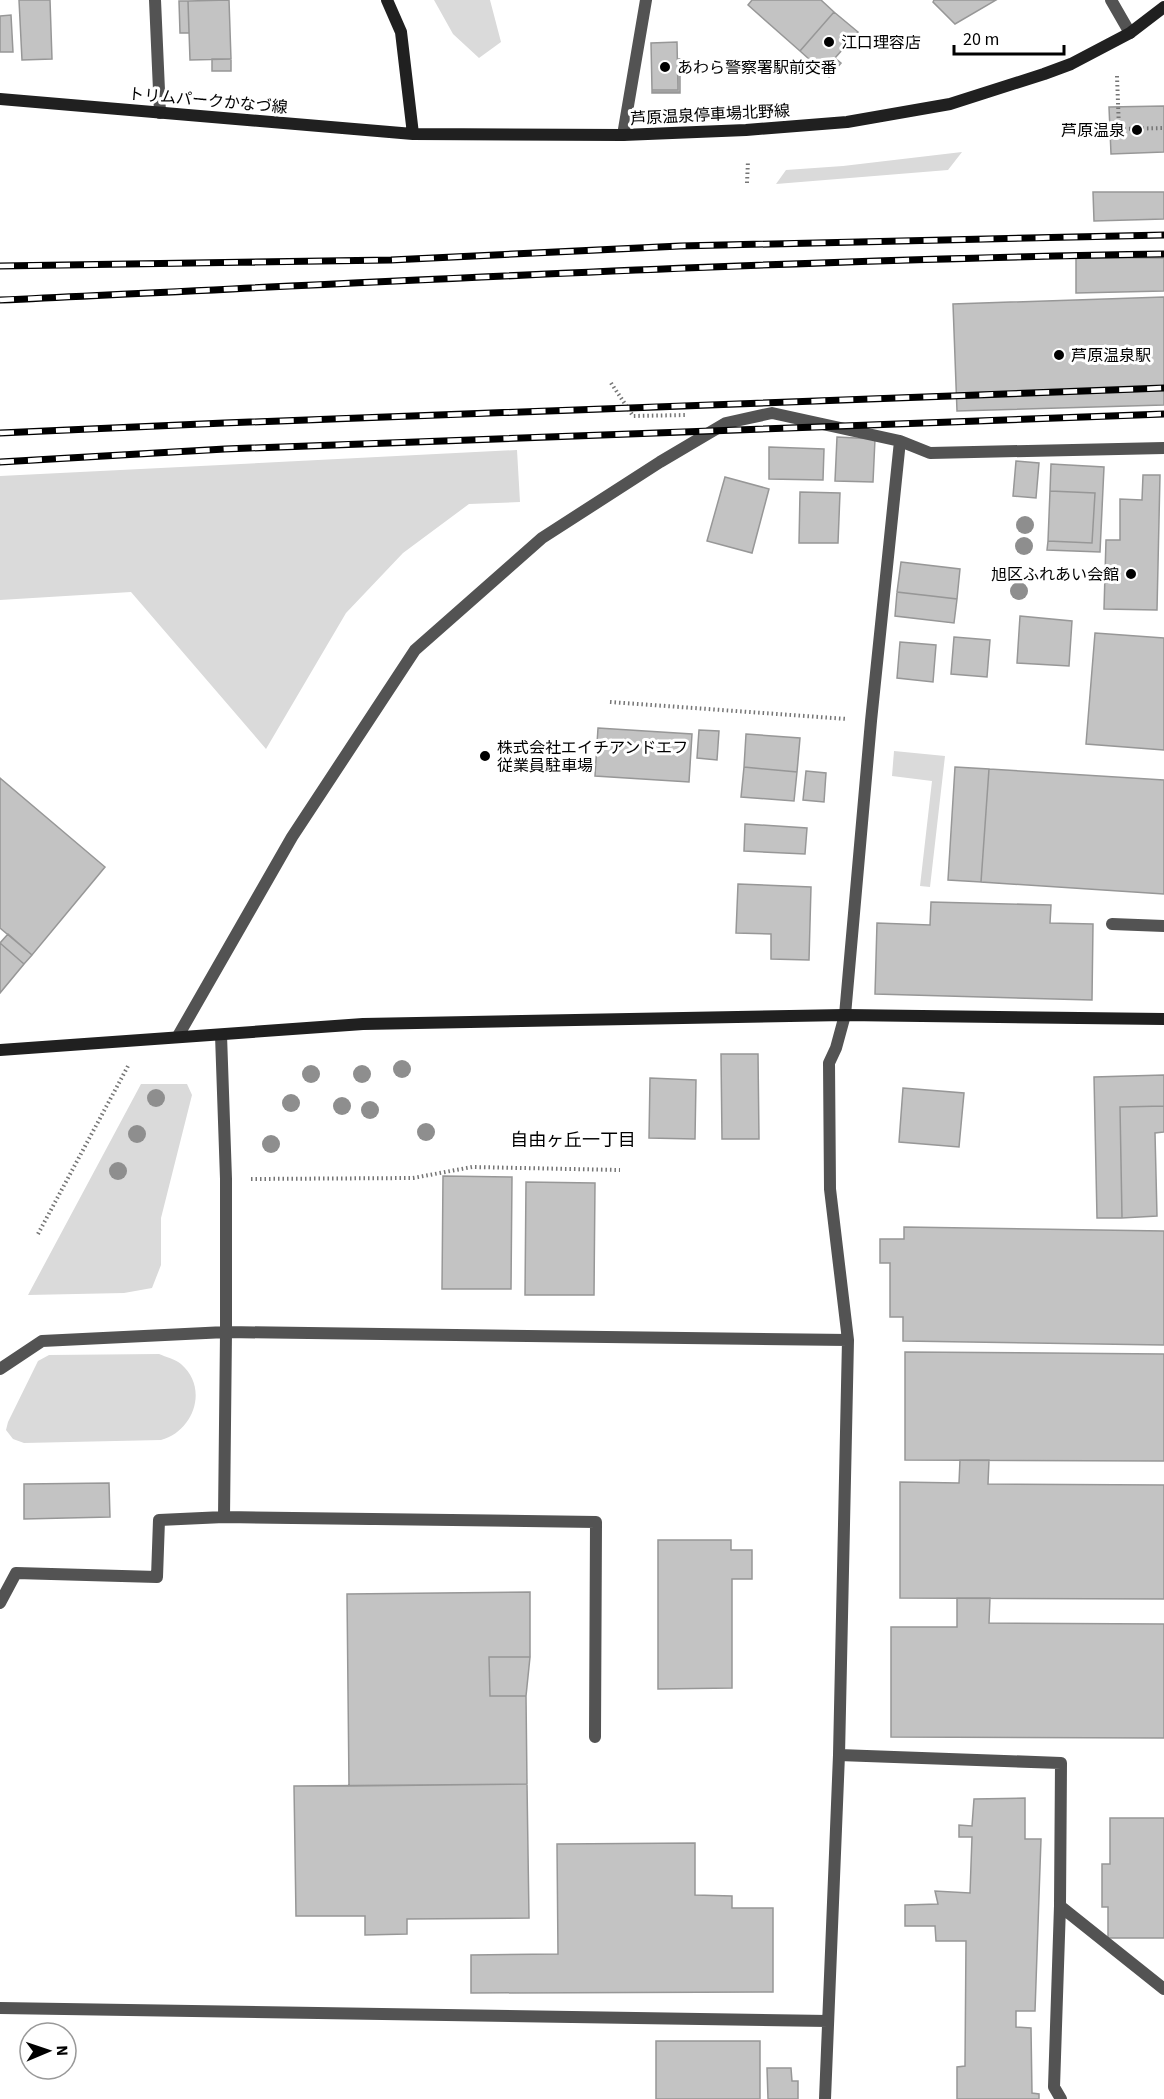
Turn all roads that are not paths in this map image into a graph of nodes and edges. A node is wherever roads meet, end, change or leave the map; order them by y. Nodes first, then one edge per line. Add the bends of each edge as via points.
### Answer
1 (155, 0) edge
2 (387, 0) edge
3 (646, 0) edge
4 (1111, 0) edge
5 (1164, 7) edge
6 (1130, 33) junction
7 (0, 99) edge
8 (160, 113) junction
9 (413, 134) junction
10 (623, 135) junction
11 (900, 441) junction
12 (1164, 448) edge
13 (1112, 924) dead end
14 (1164, 926) edge
15 (844, 1015) junction
16 (1164, 1019) edge
17 (221, 1035) junction
18 (178, 1036) junction
19 (0, 1050) edge
20 (226, 1332) junction
21 (848, 1340) junction
22 (0, 1369) edge
23 (224, 1517) junction
24 (0, 1603) edge
25 (595, 1737) dead end
26 (839, 1755) junction
27 (1060, 1906) junction
28 (1164, 1989) edge
29 (0, 2008) edge
30 (828, 2021) junction
31 (825, 2099) edge
32 (1061, 2099) edge

1 - 8 street
2 - 9 main road via 400,32
3 - 10 street
4 - 6 street
5 - 6 main road, 芦原温泉停車場北野線
6 - 10 main road, 芦原温泉停車場北野線 via 1071,64 950,104 847,122
7 - 8 main road, トリムパークかなづ線
8 - 9 main road, トリムパークかなづ線
9 - 10 main road, 芦原温泉停車場北野線
11 - 12 street via 930,453
11 - 15 street
11 - 18 street via 772,413 726,423 542,538 416,650 292,837
13 - 14 street
15 - 16 main road
15 - 17 main road via 363,1024
15 - 21 street via 829,1063 830,1178
17 - 18 main road
17 - 20 street
18 - 19 main road
20 - 21 street
20 - 22 street via 42,1341
20 - 23 street
21 - 26 street
23 - 24 street via 159,1520 157,1577 16,1573
23 - 25 street via 596,1522
26 - 27 street via 1061,1763
26 - 30 street
27 - 28 street
27 - 32 street via 1054,2086
29 - 30 street
30 - 31 street

